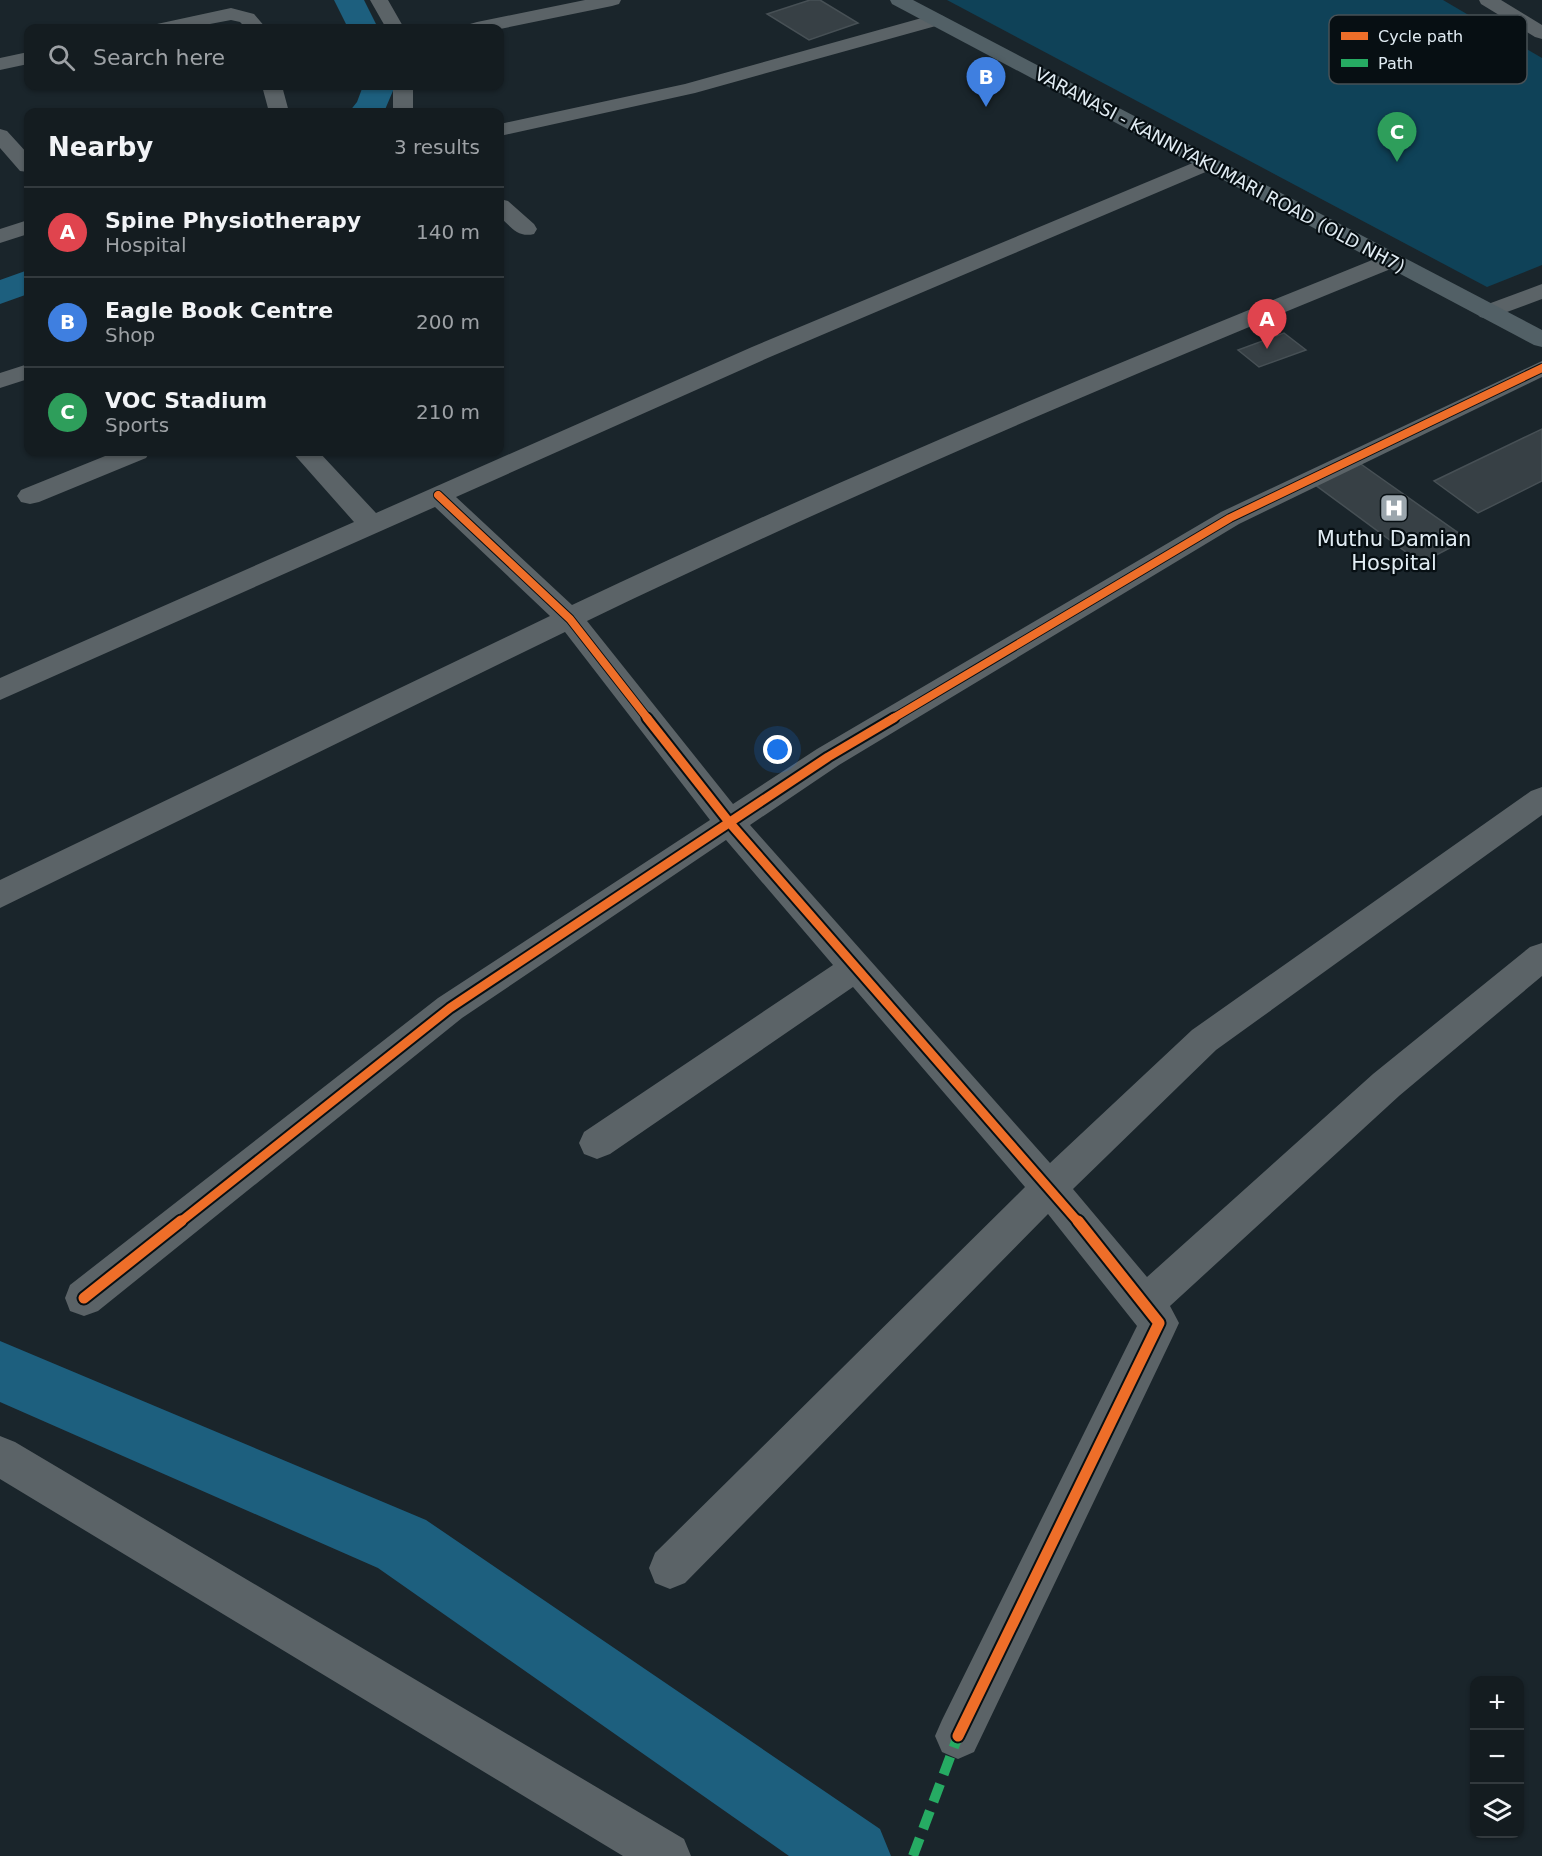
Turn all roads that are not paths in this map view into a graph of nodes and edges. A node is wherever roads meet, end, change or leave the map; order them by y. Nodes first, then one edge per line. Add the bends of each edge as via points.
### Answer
1 (379, 0) edge
2 (612, 0) edge
3 (899, 0) edge
4 (1488, 0) edge
5 (232, 7) edge
6 (1513, 15) edge
7 (936, 20) junction
8 (177, 24) edge
9 (252, 24) edge
10 (393, 24) edge
11 (496, 24) edge
12 (1527, 24) edge
13 (1542, 33) edge
14 (24, 59) edge
15 (0, 64) edge
16 (273, 90) edge
17 (403, 90) edge
18 (278, 108) edge
19 (403, 108) edge
20 (504, 129) edge
21 (0, 135) edge
22 (24, 162) edge
23 (1207, 163) junction
24 (504, 210) edge
25 (24, 228) edge
26 (526, 229) dead end
27 (0, 236) edge
28 (1390, 261) junction
29 (1542, 291) edge
30 (1488, 312) junction
31 (1542, 340) edge
32 (1542, 368) edge
33 (24, 372) edge
34 (0, 381) edge
35 (127, 456) edge
36 (308, 456) edge
37 (438, 495) junction
38 (30, 496) dead end
39 (372, 525) junction
40 (570, 619) junction
41 (0, 690) edge
42 (1542, 799) edge
43 (729, 822) junction
44 (0, 895) edge
45 (1542, 957) edge
46 (856, 967) junction
47 (597, 1143) dead end
48 (1049, 1188) junction
49 (84, 1298) dead end
50 (1144, 1305) junction
51 (0, 1456) edge
52 (670, 1568) dead end
53 (957, 1736) dead end
54 (667, 1856) edge

1 - 10 street
2 - 11 street
3 - 7 main road, VARANASI - KANNIYAKUMARI ROAD (OLD NH7)
4 - 6 street
5 - 8 street
5 - 9 street
7 - 20 street via 688,89
7 - 23 main road, VARANASI - KANNIYAKUMARI ROAD (OLD NH7)
12 - 13 street
14 - 15 street
16 - 18 street
17 - 19 street
21 - 22 street
23 - 28 main road, VARANASI - KANNIYAKUMARI ROAD (OLD NH7)
23 - 37 street via 761,352
24 - 26 street
25 - 27 street
28 - 30 main road, VARANASI - KANNIYAKUMARI ROAD (OLD NH7)
28 - 40 street via 1119,369 798,511
29 - 30 street
30 - 31 main road, VARANASI - KANNIYAKUMARI ROAD (OLD NH7)
32 - 43 street via 1230,518 828,757
33 - 34 street
35 - 38 street
36 - 39 street
37 - 39 street
37 - 40 street
39 - 41 street
40 - 43 street
40 - 44 street
42 - 48 street via 1204,1040
43 - 46 street
43 - 49 street via 450,1008
45 - 50 street via 1386,1085
46 - 47 street
46 - 48 street
48 - 50 street
48 - 52 street
50 - 53 street via 1159,1323
51 - 54 street

